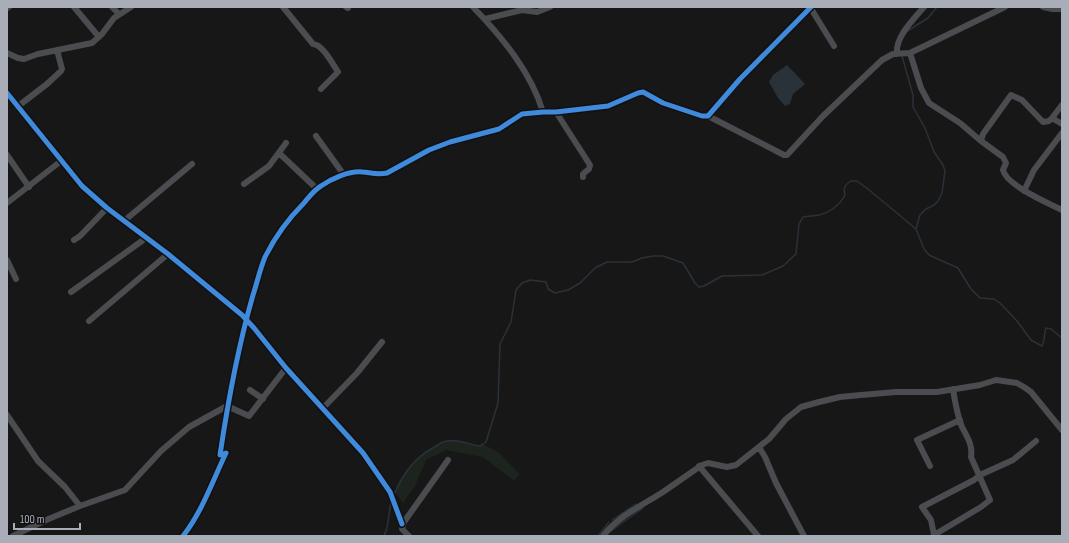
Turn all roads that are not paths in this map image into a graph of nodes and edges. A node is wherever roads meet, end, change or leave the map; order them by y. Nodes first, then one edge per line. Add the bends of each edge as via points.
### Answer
1 (74, 7) edge
2 (112, 7) edge
3 (130, 7) edge
4 (283, 7) edge
5 (473, 7) edge
6 (550, 7) edge
7 (810, 7) edge
8 (924, 7) edge
9 (1005, 7) edge
10 (1044, 7) edge
11 (1062, 9) edge
12 (119, 14) junction
13 (486, 18) junction
14 (99, 37) junction
15 (834, 46) dead end
16 (57, 50) junction
17 (7, 53) edge
18 (909, 53) junction
19 (898, 54) junction
20 (321, 89) dead end
21 (7, 93) edge
22 (1062, 105) edge
23 (18, 107) junction
24 (543, 112) junction
25 (556, 112) junction
26 (708, 116) junction
27 (1052, 118) junction
28 (1062, 124) edge
29 (1062, 133) edge
30 (316, 136) dead end
31 (981, 142) junction
32 (286, 143) dead end
33 (279, 153) junction
34 (7, 155) edge
35 (61, 161) junction
36 (192, 164) dead end
37 (344, 175) junction
38 (583, 177) dead end
39 (244, 184) dead end
40 (29, 187) junction
41 (316, 189) junction
42 (1024, 191) junction
43 (7, 203) edge
44 (107, 208) junction
45 (1062, 210) edge
46 (124, 222) junction
47 (146, 238) junction
48 (74, 240) dead end
49 (168, 254) junction
50 (7, 260) edge
51 (16, 279) dead end
52 (71, 292) dead end
53 (246, 320) junction
54 (89, 321) dead end
55 (382, 342) dead end
56 (286, 368) junction
57 (953, 389) junction
58 (250, 390) dead end
59 (263, 398) junction
60 (227, 406) junction
61 (323, 408) junction
62 (7, 414) edge
63 (960, 420) junction
64 (1062, 430) edge
65 (1036, 441) dead end
66 (759, 447) junction
67 (448, 460) dead end
68 (699, 466) junction
69 (930, 466) dead end
70 (980, 475) junction
71 (80, 506) junction
72 (402, 524) junction
73 (934, 535) edge
74 (13, 536) edge
75 (183, 536) edge
76 (409, 536) edge
77 (603, 536) edge
78 (758, 536) edge
79 (804, 536) edge

1 - 14 street
2 - 12 street
3 - 12 street
4 - 20 street via 313,44 319,45 338,72
5 - 13 street
6 - 13 street via 537,12 522,10
7 - 15 street
7 - 26 street
8 - 19 street via 900,39 897,45
9 - 18 street
10 - 11 street
12 - 14 street
13 - 24 street via 533,85
14 - 16 street via 92,43
16 - 17 street via 24,59
16 - 23 street via 61,71
18 - 19 street
18 - 31 street via 929,103
19 - 26 street via 882,60 823,116 787,155
21 - 23 street
22 - 27 street
23 - 35 street
24 - 25 street
24 - 37 street via 522,114 499,129 429,150 381,174 353,172
25 - 26 street via 608,106 643,92 663,102
25 - 38 street via 590,165 590,169 582,175
27 - 28 street
27 - 31 street via 1044,122 1022,100 1011,95 983,134
29 - 42 street via 1034,170
30 - 37 street
31 - 42 street via 1004,159 1006,163 1003,170 1006,176
32 - 33 street
33 - 39 street via 269,166
33 - 41 street
34 - 40 street
35 - 40 street
35 - 44 street via 82,186
36 - 46 street
37 - 41 street
40 - 43 street
41 - 53 street via 277,236 264,259
42 - 45 street
44 - 46 street
44 - 48 street
46 - 47 street
47 - 49 street
47 - 52 street
49 - 53 street
49 - 54 street
50 - 51 street
53 - 56 street
53 - 60 street
55 - 61 street via 357,373
56 - 59 street
56 - 61 street
57 - 63 street
57 - 64 street via 996,380 1017,383 1031,392
57 - 66 street via 840,397 801,407
58 - 59 street
59 - 60 street via 250,416
60 - 71 street via 189,427 161,450 125,490
60 - 75 street via 220,455 226,453 190,528
61 - 72 street via 363,453 390,492
62 - 71 street via 38,461
63 - 69 street via 917,440
63 - 70 street via 972,450 971,457
65 - 70 street via 1013,460
66 - 68 street via 736,465 727,467 708,463
66 - 79 street
67 - 72 street
68 - 77 street via 617,521
68 - 78 street
70 - 73 street via 990,500
70 - 73 street via 922,507 931,520
71 - 74 street
72 - 76 street via 402,529

